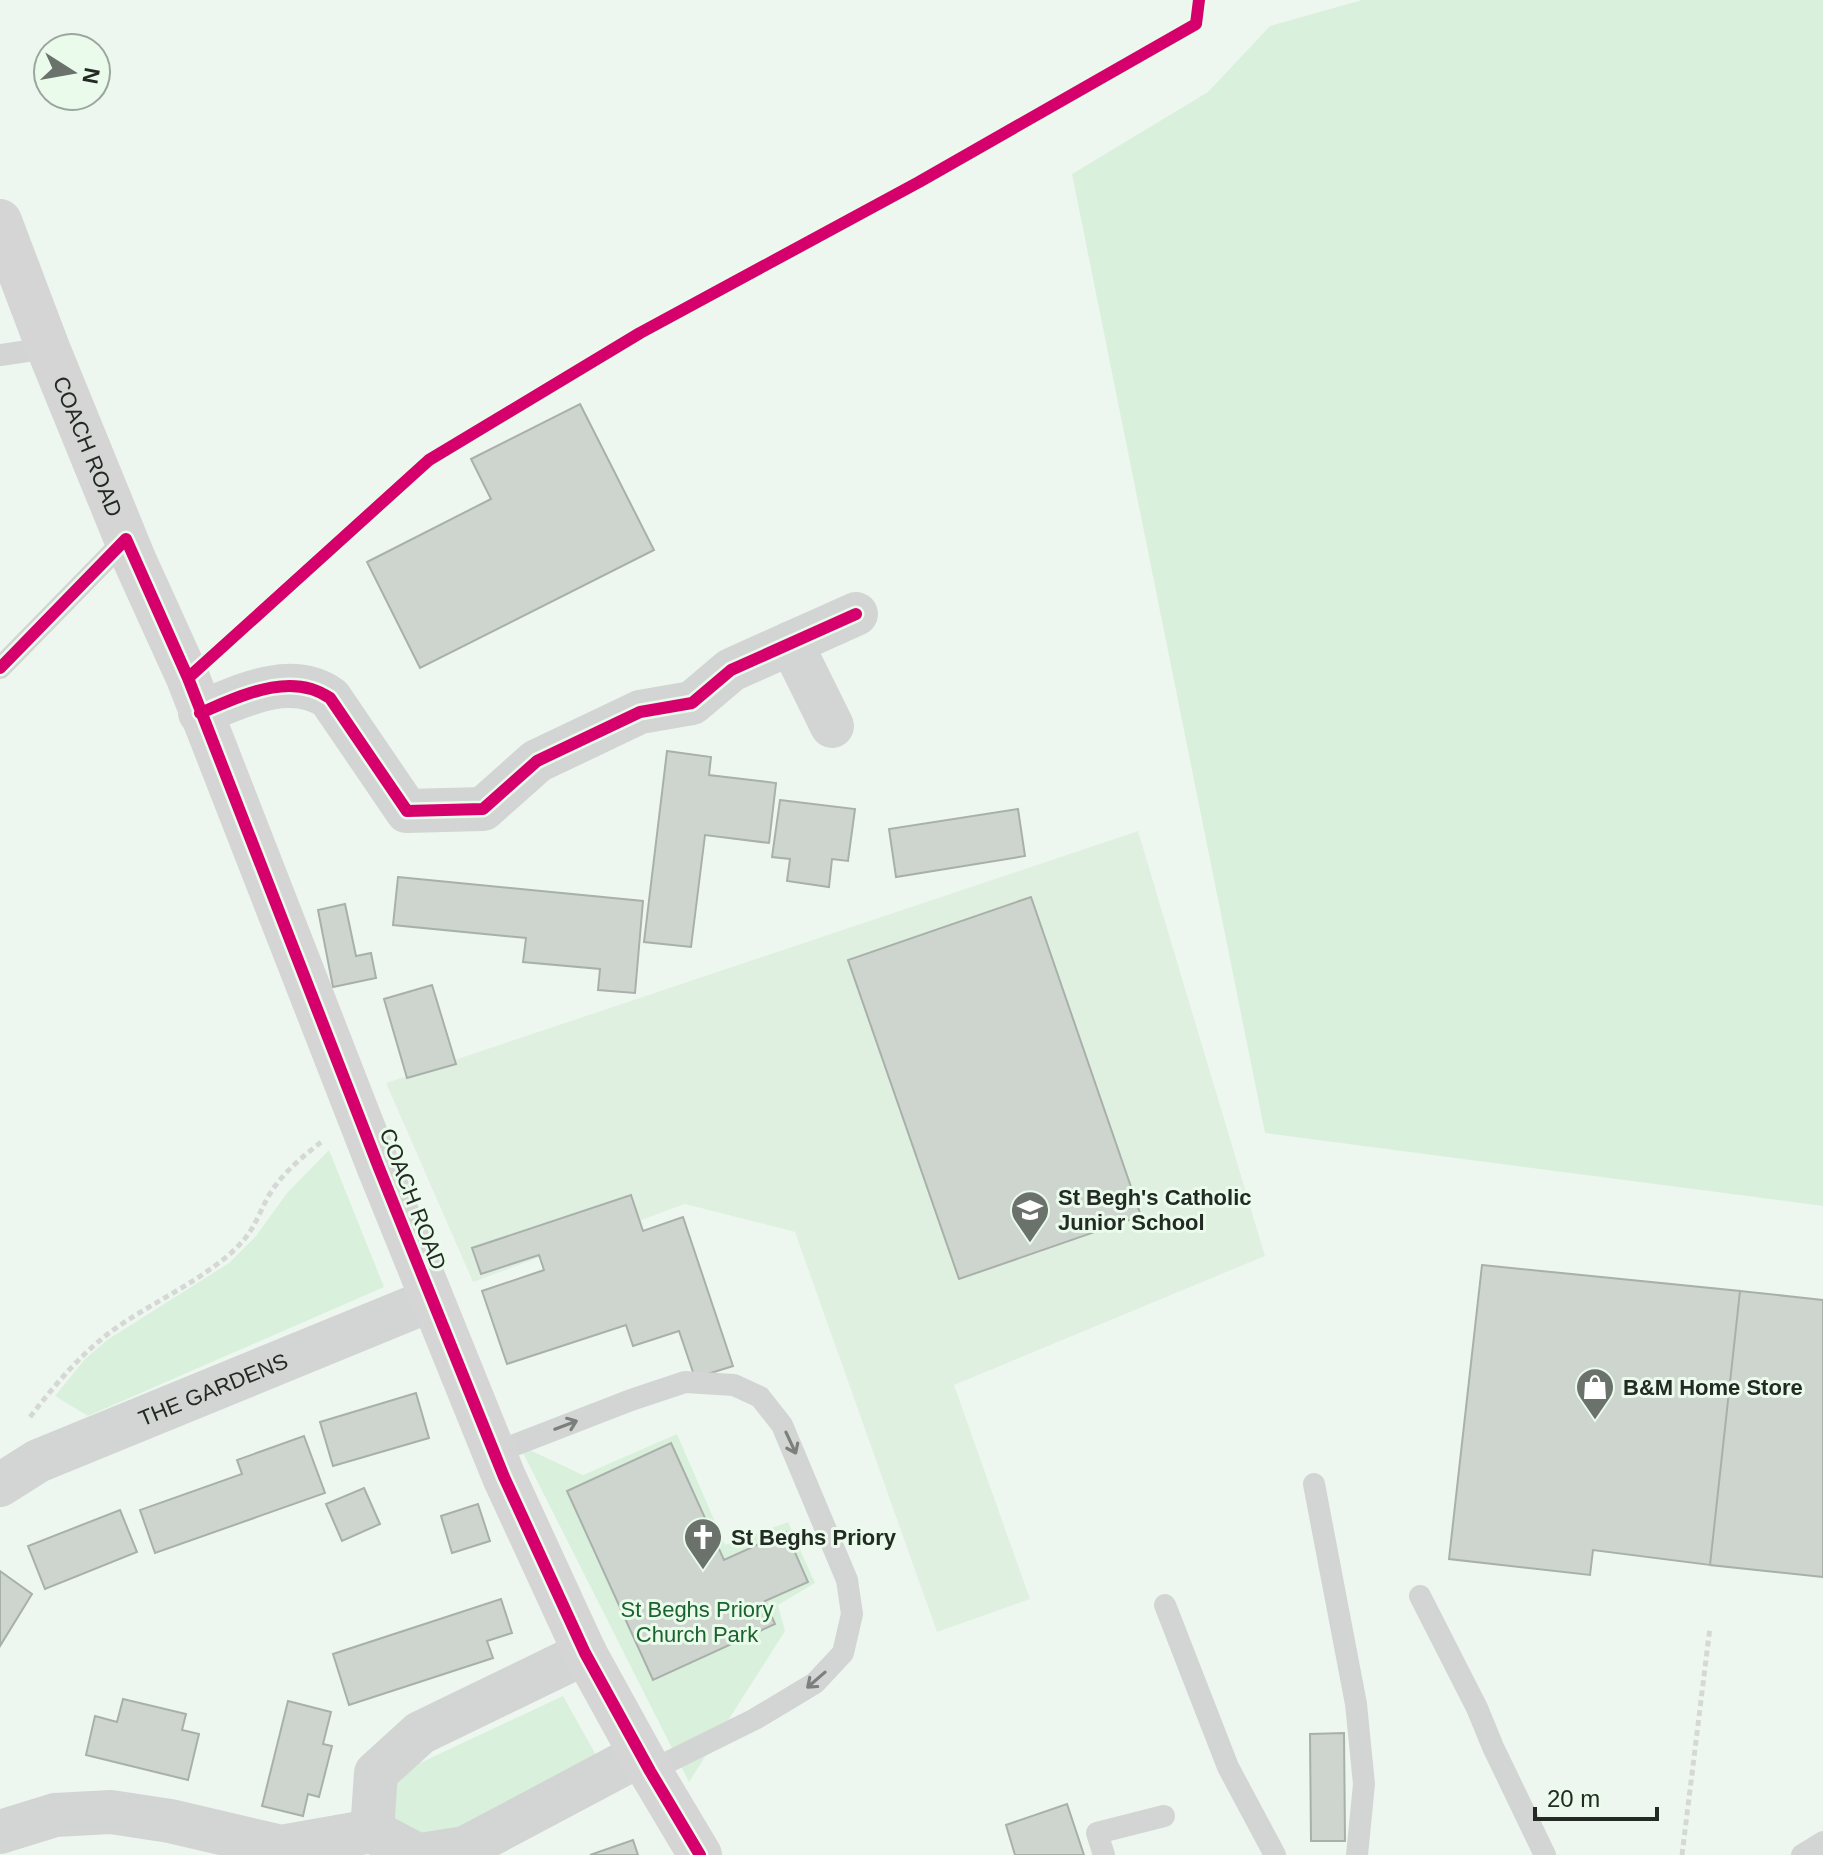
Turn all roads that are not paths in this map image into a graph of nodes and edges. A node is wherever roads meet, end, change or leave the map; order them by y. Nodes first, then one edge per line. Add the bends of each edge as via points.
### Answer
1 (0, 221) edge
2 (48, 348) junction
3 (0, 355) edge
4 (126, 539) junction
5 (856, 614) dead end
6 (791, 643) junction
7 (0, 668) edge
8 (200, 713) junction
9 (832, 726) dead end
10 (431, 1300) junction
11 (494, 1453) junction
12 (1314, 1484) dead end
13 (0, 1485) edge
14 (1420, 1596) dead end
15 (1165, 1605) dead end
16 (585, 1653) junction
17 (645, 1763) junction
18 (1164, 1816) dead end
19 (372, 1831) junction
20 (0, 1832) edge
21 (1823, 1842) edge
22 (418, 1855) edge
23 (700, 1855) edge
24 (1104, 1855) edge
25 (1275, 1855) edge
26 (1357, 1855) edge
27 (1545, 1855) edge
28 (1802, 1855) edge

1 - 2 street, COACH ROAD
2 - 3 lane
2 - 4 street, COACH ROAD
4 - 7 lane
4 - 8 street, COACH ROAD
5 - 6 street
6 - 8 street via 731,670 692,703 640,712 537,761 483,809 407,811 321,692 272,687
6 - 9 street
8 - 10 street, COACH ROAD
10 - 11 street, COACH ROAD
10 - 13 street, THE GARDENS via 38,1461
11 - 16 street, COACH ROAD
11 -> 17 lane via 685,1382 734,1385 760,1397 782,1425 847,1580 852,1614 843,1653 815,1683 755,1719
12 - 26 lane via 1356,1704 1364,1784
14 - 27 lane
15 - 25 lane via 1228,1767
16 - 17 street, COACH ROAD
16 - 19 street via 420,1733 376,1773
17 - 22 street via 465,1848
17 - 23 street, COACH ROAD
18 - 24 lane via 1097,1833
19 - 20 street via 281,1847 111,1812 55,1815
19 - 22 street
21 - 28 lane

